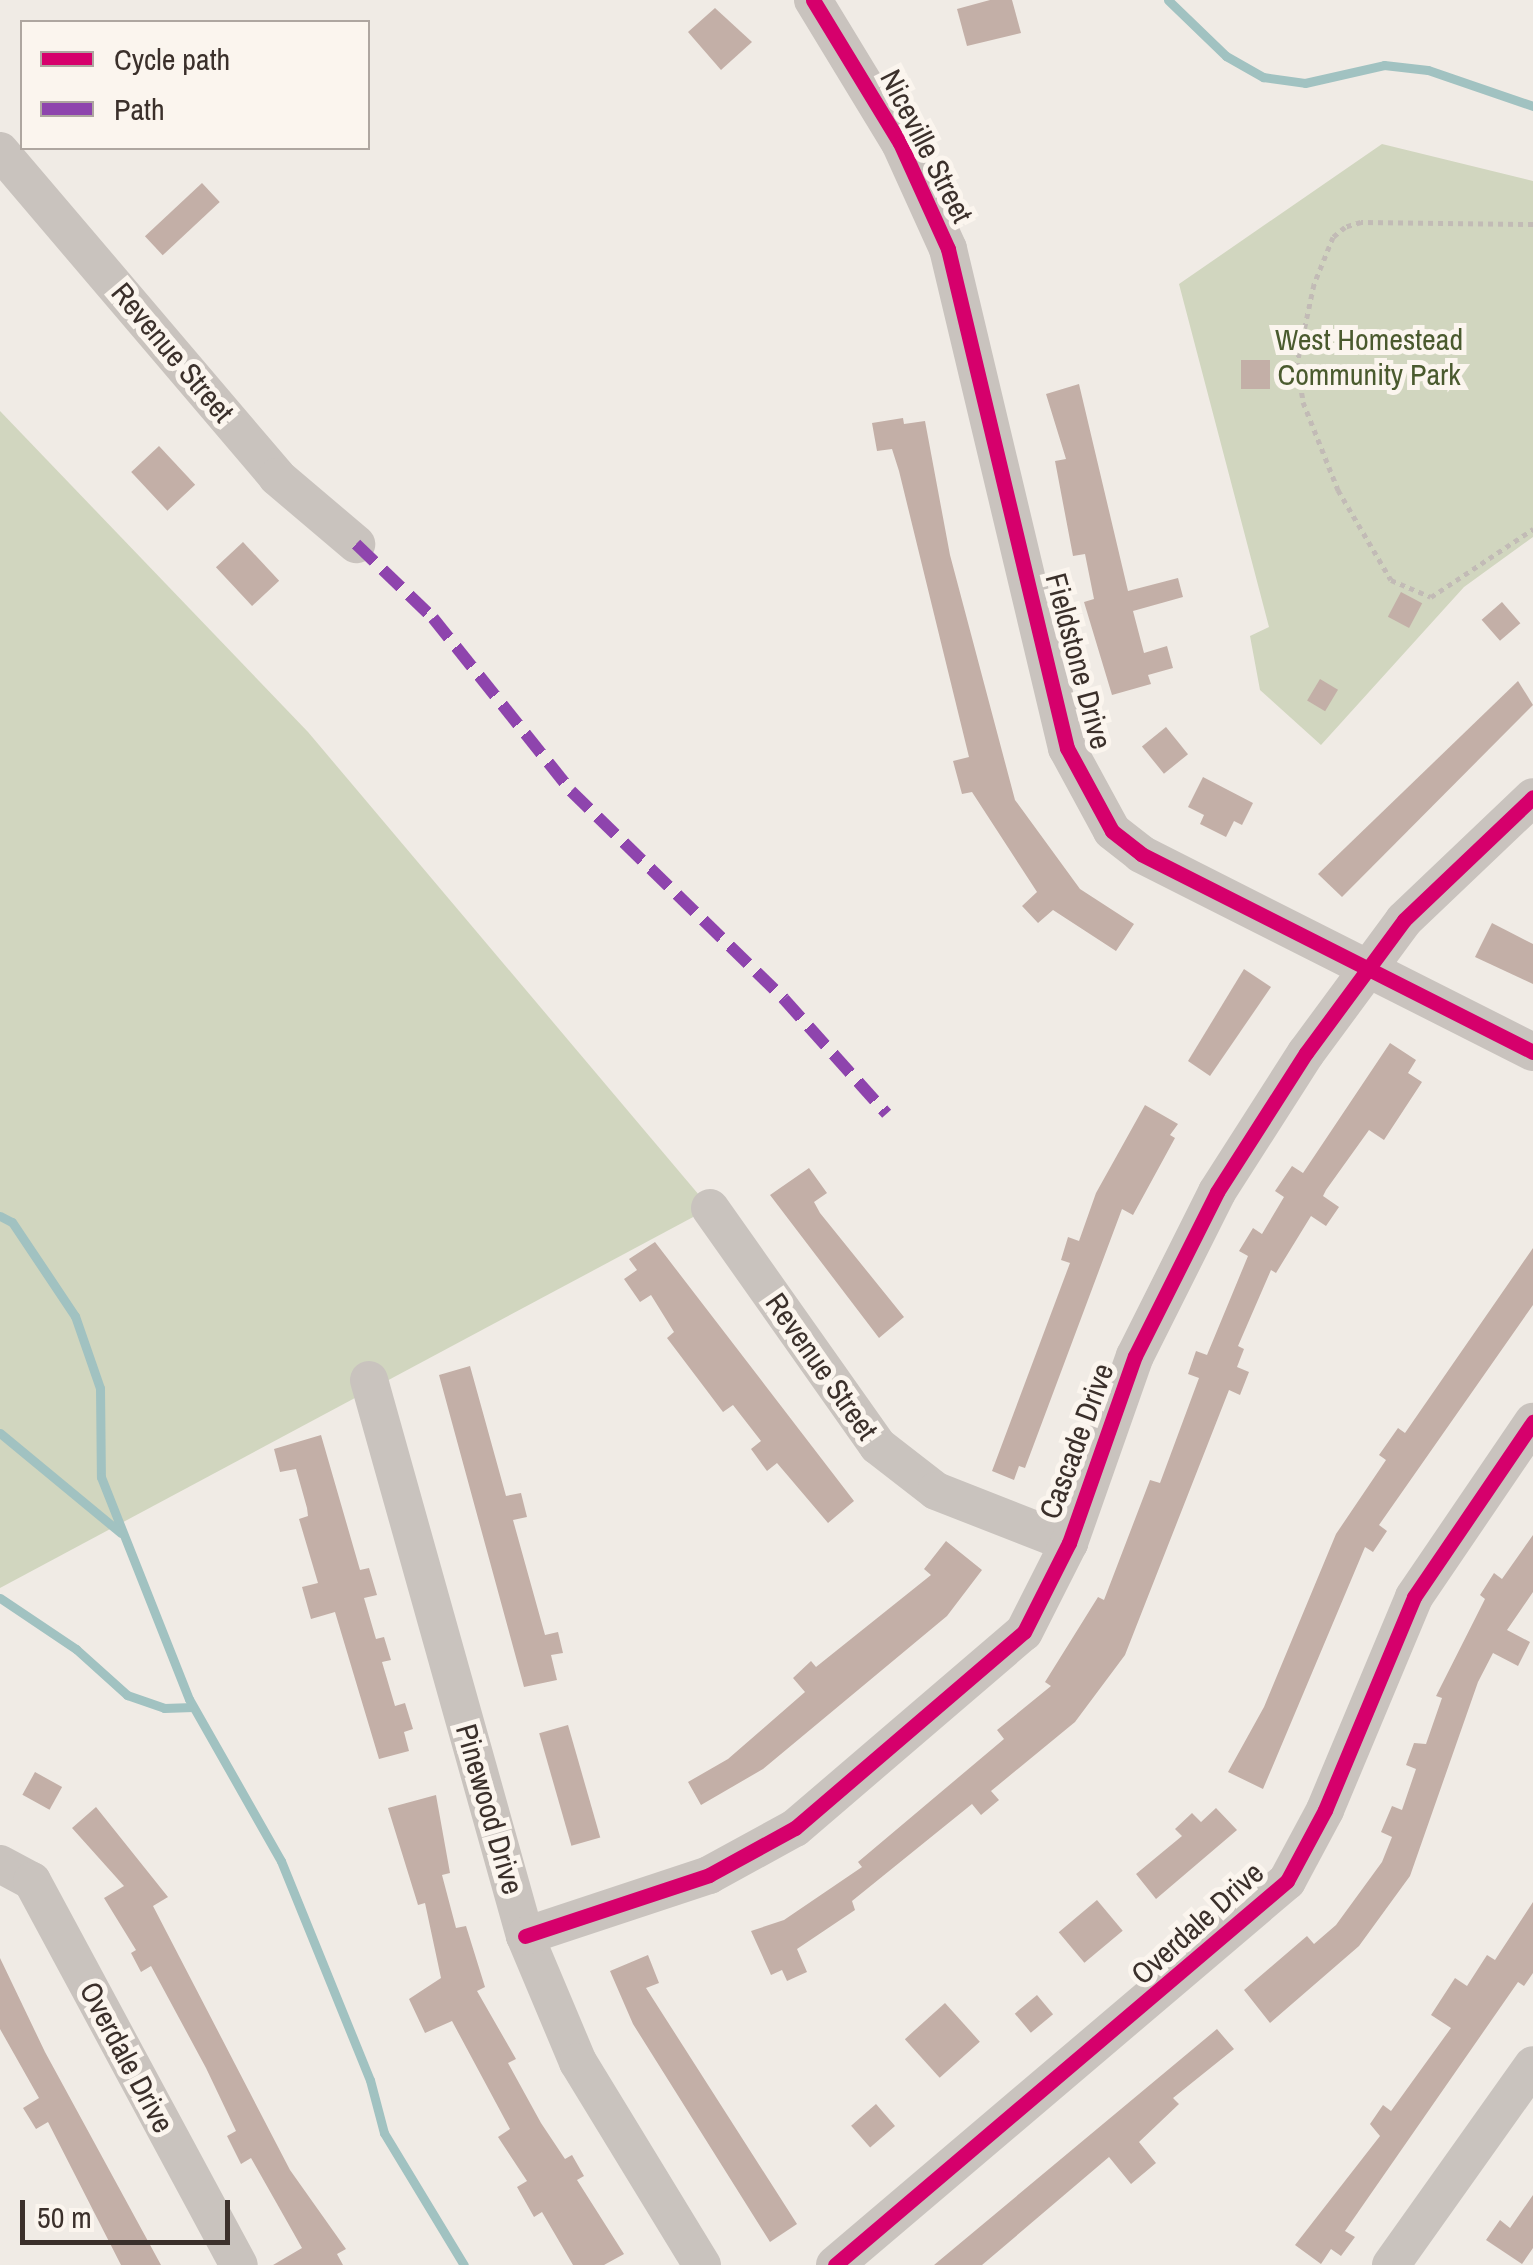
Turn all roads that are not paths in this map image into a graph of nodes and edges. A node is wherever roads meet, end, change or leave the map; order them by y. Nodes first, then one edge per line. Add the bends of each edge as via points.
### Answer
1 (813, 0) edge
2 (0, 151) edge
3 (970, 327) joint
4 (356, 544) dead end
5 (1533, 798) edge
6 (1368, 970) junction
7 (1533, 1052) edge
8 (710, 1208) dead end
9 (368, 1380) dead end
10 (1533, 1422) edge
11 (1068, 1543) junction
12 (0, 1864) edge
13 (526, 1936) junction
14 (1533, 2065) edge
15 (240, 2265) edge
16 (702, 2265) edge
17 (835, 2265) edge
18 (1391, 2265) edge

1 - 3 street, Niceville Street via 900,143 948,249
2 - 4 street, Revenue Street via 277,477
3 - 6 street, Fieldstone Drive via 1067,748 1112,830 1141,854
5 - 6 street, Cascade Drive via 1404,920
6 - 7 street, Fieldstone Drive
6 - 11 street, Cascade Drive via 1262,1119 1176,1267 1135,1356
8 - 11 street, Revenue Street via 878,1446 936,1491
9 - 13 street, Pinewood Drive
10 - 17 street, Overdale Drive via 1414,1597 1326,1810 1287,1881
11 - 13 street, Cascade Drive via 1024,1632 796,1828 710,1875
12 - 15 street, Overdale Drive via 32,1881
13 - 16 street, Pinewood Drive via 578,2062
14 - 18 street

